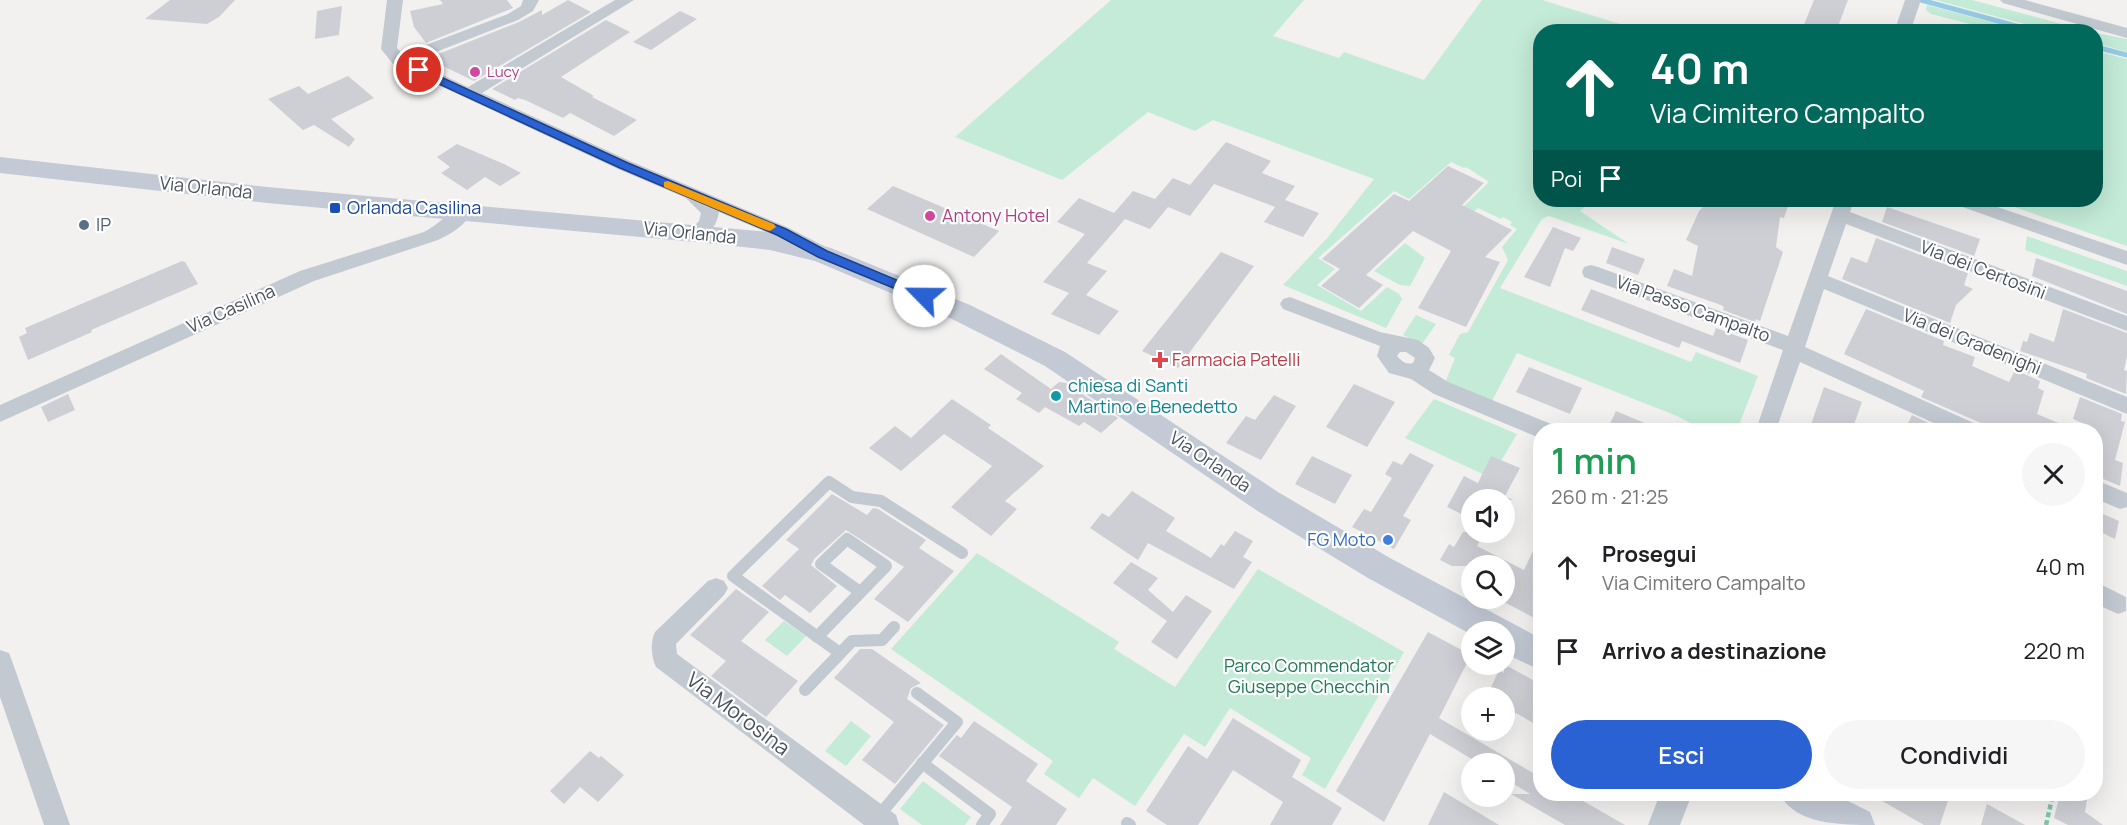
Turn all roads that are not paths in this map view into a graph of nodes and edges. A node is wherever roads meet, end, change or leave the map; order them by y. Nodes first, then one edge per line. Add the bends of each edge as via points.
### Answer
1 (395, 0) edge
2 (531, 0) edge
3 (626, 0) edge
4 (1995, 0) edge
5 (2008, 0) edge
6 (1912, 3) edge
7 (2025, 6) junction
8 (1905, 24) edge
9 (2093, 24) edge
10 (2103, 27) edge
11 (2127, 33) edge
12 (399, 61) junction
13 (468, 94) junction
14 (0, 165) edge
15 (684, 191) junction
16 (723, 207) junction
17 (1842, 207) edge
18 (1980, 207) edge
19 (464, 212) junction
20 (696, 233) junction
21 (724, 236) junction
22 (822, 254) junction
23 (2127, 258) edge
24 (1591, 272) dead end
25 (1818, 279) junction
26 (1290, 304) dead end
27 (2127, 324) edge
28 (1794, 348) junction
29 (2127, 406) edge
30 (0, 414) edge
31 (1768, 423) edge
32 (1953, 423) edge
33 (1533, 426) edge
34 (2103, 492) edge
35 (2120, 500) dead end
36 (962, 554) dead end
37 (716, 588) dead end
38 (860, 592) junction
39 (2103, 596) edge
40 (2118, 603) dead end
41 (1477, 621) edge
42 (894, 627) dead end
43 (817, 637) junction
44 (1515, 642) edge
45 (1533, 651) edge
46 (840, 653) junction
47 (0, 661) edge
48 (805, 690) dead end
49 (917, 693) dead end
50 (922, 763) junction
51 (1673, 801) edge
52 (1811, 801) edge
53 (881, 821) edge
54 (57, 825) edge
55 (982, 825) edge
56 (1664, 825) edge
57 (1857, 825) edge

1 - 12 street via 389,49
2 - 12 street via 528,8 513,17
3 - 13 street
4 - 7 street
5 - 7 street
6 - 8 street
7 - 9 street
10 - 11 street
12 - 13 street
13 - 15 street
14 - 19 main road, Via Orlanda
15 - 16 street
15 - 20 street via 710,211 705,227
16 - 21 street via 730,218
16 - 22 street
17 - 25 street, Via Passo Campalto
17 - 27 street, Via dei Certosini
18 - 23 street
19 - 20 main road, Via Orlanda
19 - 30 street, Via Casilina via 445,229 424,239 307,276
20 - 21 main road, Via Orlanda
21 - 22 main road, Via Orlanda via 770,241
22 - 41 main road, Via Orlanda via 961,312 1054,359 1267,501
24 - 28 street, Via Passo Campalto
25 - 28 street, Via Passo Campalto
25 - 29 street, Via dei Gradenighi
26 - 33 street via 1396,344 1387,351 1389,362 1400,370 1415,371 1441,388
28 - 31 street, Via Passo Campalto
28 - 32 street
34 - 35 street
36 - 43 lane via 880,501 852,497 829,482 733,576
37 - 53 street, Via Morosina via 664,640 664,659
38 - 38 lane via 821,564 847,539 886,566
38 - 43 lane
39 - 40 street
42 - 46 lane via 882,640 852,640
43 - 46 lane
44 - 45 main road
46 - 48 lane
47 - 54 street
49 - 50 lane via 957,722
50 - 53 lane
50 - 55 lane via 990,814
51 - 56 street
52 - 57 main road

